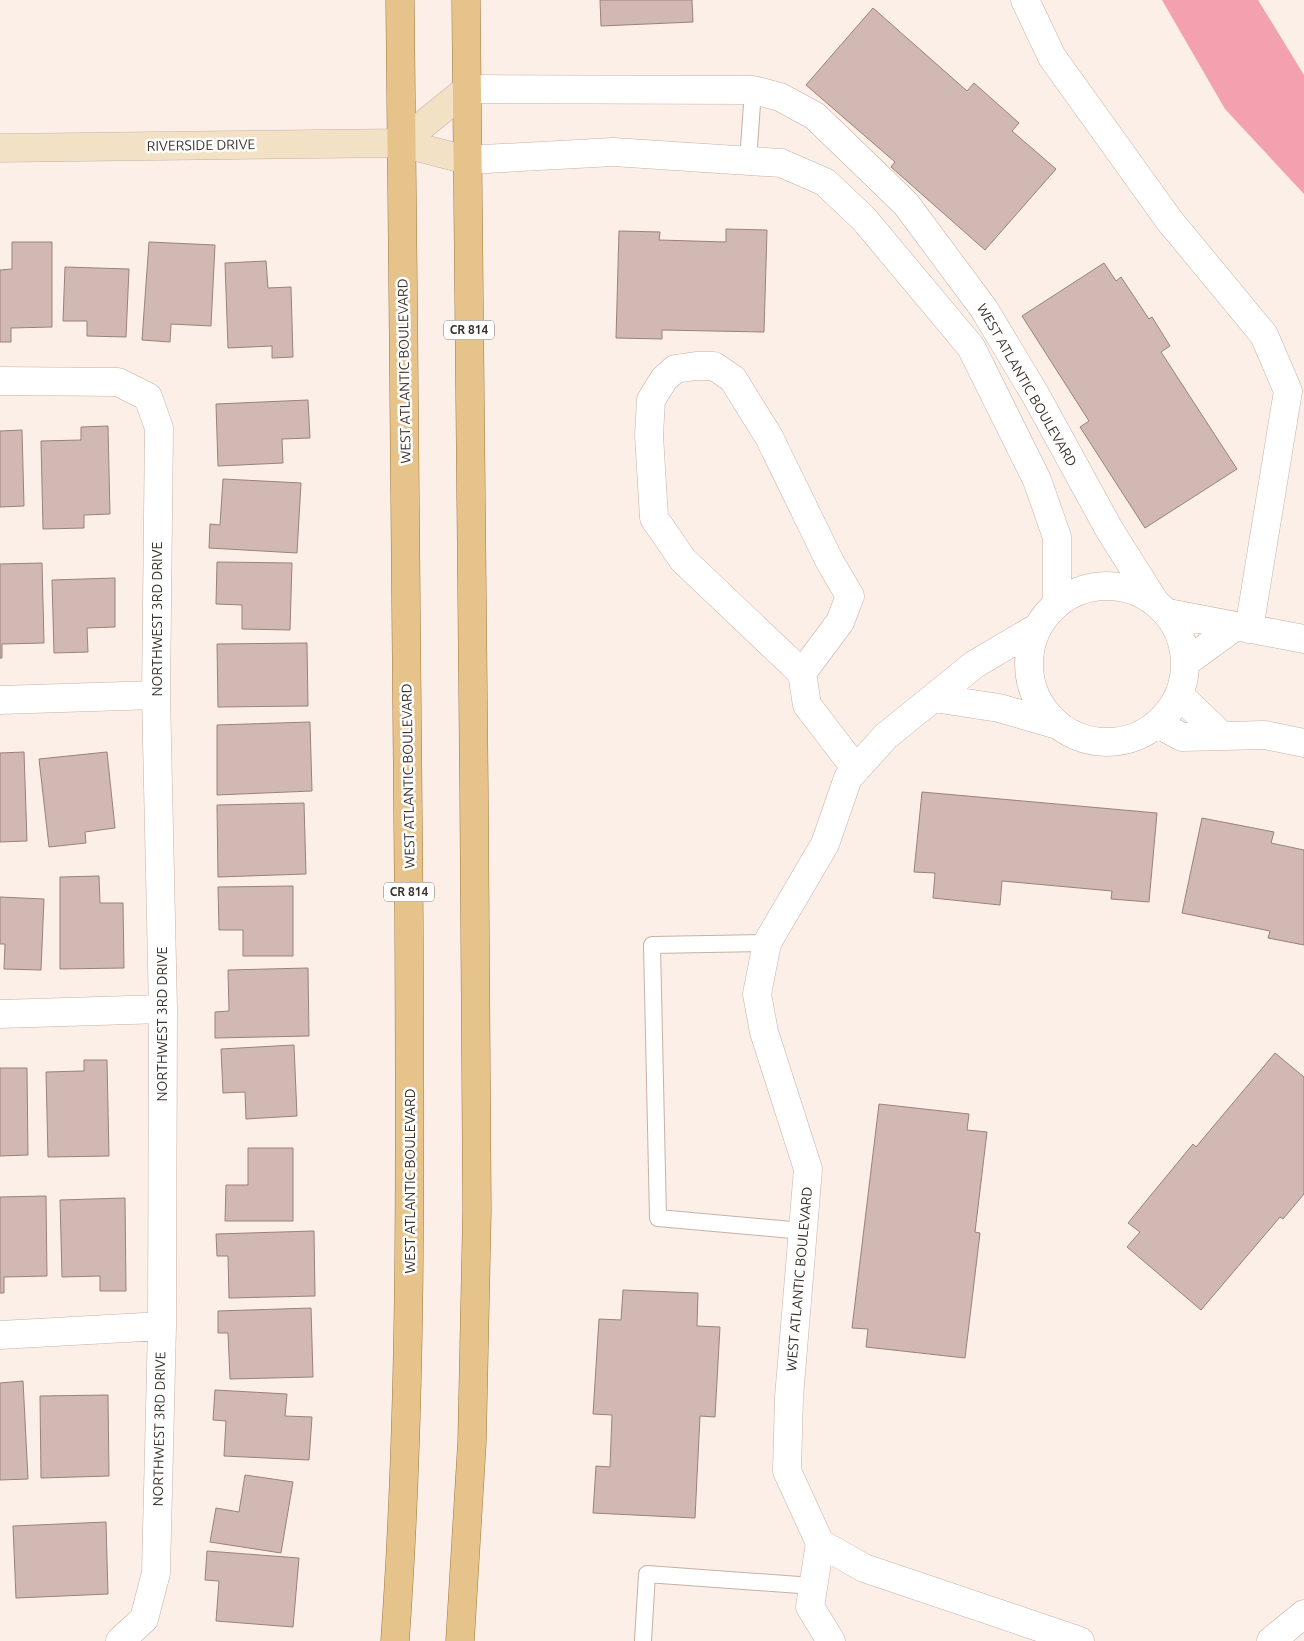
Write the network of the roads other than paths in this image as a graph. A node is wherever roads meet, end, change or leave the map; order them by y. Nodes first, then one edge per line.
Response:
1 (400, 0) edge
2 (466, 0) edge
3 (1025, 0) edge
4 (467, 89) junction
5 (753, 90) junction
6 (401, 143) junction
7 (0, 148) edge
8 (467, 160) junction
9 (748, 161) junction
10 (0, 381) edge
11 (1057, 603) junction
12 (1161, 606) junction
13 (1038, 627) junction
14 (1242, 628) junction
15 (1304, 639) edge
16 (1186, 663) junction
17 (802, 674) junction
18 (1179, 695) junction
19 (156, 696) junction
20 (934, 698) junction
21 (0, 700) edge
22 (1158, 724) junction
23 (1058, 725) junction
24 (1221, 735) junction
25 (1304, 743) edge
26 (856, 769) junction
27 (767, 943) junction
28 (163, 1009) junction
29 (0, 1014) edge
30 (803, 1231) junction
31 (162, 1326) junction
32 (0, 1335) edge
33 (820, 1543) junction
34 (813, 1586) junction
35 (1304, 1614) edge
36 (120, 1641) edge
37 (394, 1641) edge
38 (460, 1641) edge
39 (643, 1641) edge
40 (831, 1641) edge
41 (1080, 1641) edge
42 (1271, 1641) edge

1 - 6 main road, WEST ATLANTIC BOULEVARD / CR 814
2 - 4 main road, CR 814
3 - 14 street
4 - 5 street, WEST ATLANTIC BOULEVARD
4 - 6 street
4 - 8 main road, CR 814
5 - 9 lane
5 - 12 street, WEST ATLANTIC BOULEVARD
6 - 7 street, RIVERSIDE DRIVE
6 - 8 street, RIVERSIDE DRIVE
6 - 37 main road, WEST ATLANTIC BOULEVARD / CR 814
8 - 9 street
8 - 38 main road, CR 814
9 - 11 street
10 - 19 street, NORTHWEST 3RD DRIVE
11 - 12 street, WEST ATLANTIC BOULEVARD
11 - 13 street, WEST ATLANTIC BOULEVARD
12 - 14 street, WEST ATLANTIC BOULEVARD
12 - 16 street, WEST ATLANTIC BOULEVARD
13 - 20 street, WEST ATLANTIC BOULEVARD
13 - 23 street, WEST ATLANTIC BOULEVARD
14 - 15 street, WEST ATLANTIC BOULEVARD
14 - 16 street
16 - 18 street, WEST ATLANTIC BOULEVARD
17 - 17 street
17 - 26 street
18 - 22 street, WEST ATLANTIC BOULEVARD
18 - 24 street
19 - 21 street
19 - 28 street, NORTHWEST 3RD DRIVE
20 - 23 street
20 - 26 street, WEST ATLANTIC BOULEVARD
22 - 23 street, WEST ATLANTIC BOULEVARD
22 - 24 street
24 - 25 street
26 - 27 street, WEST ATLANTIC BOULEVARD
27 - 30 street, WEST ATLANTIC BOULEVARD
27 - 30 lane
28 - 29 street
28 - 31 street, NORTHWEST 3RD DRIVE
30 - 33 street, WEST ATLANTIC BOULEVARD
31 - 32 street
31 - 36 street, NORTHWEST 3RD DRIVE
33 - 34 street
33 - 41 street
34 - 39 lane
34 - 40 street
35 - 42 street

